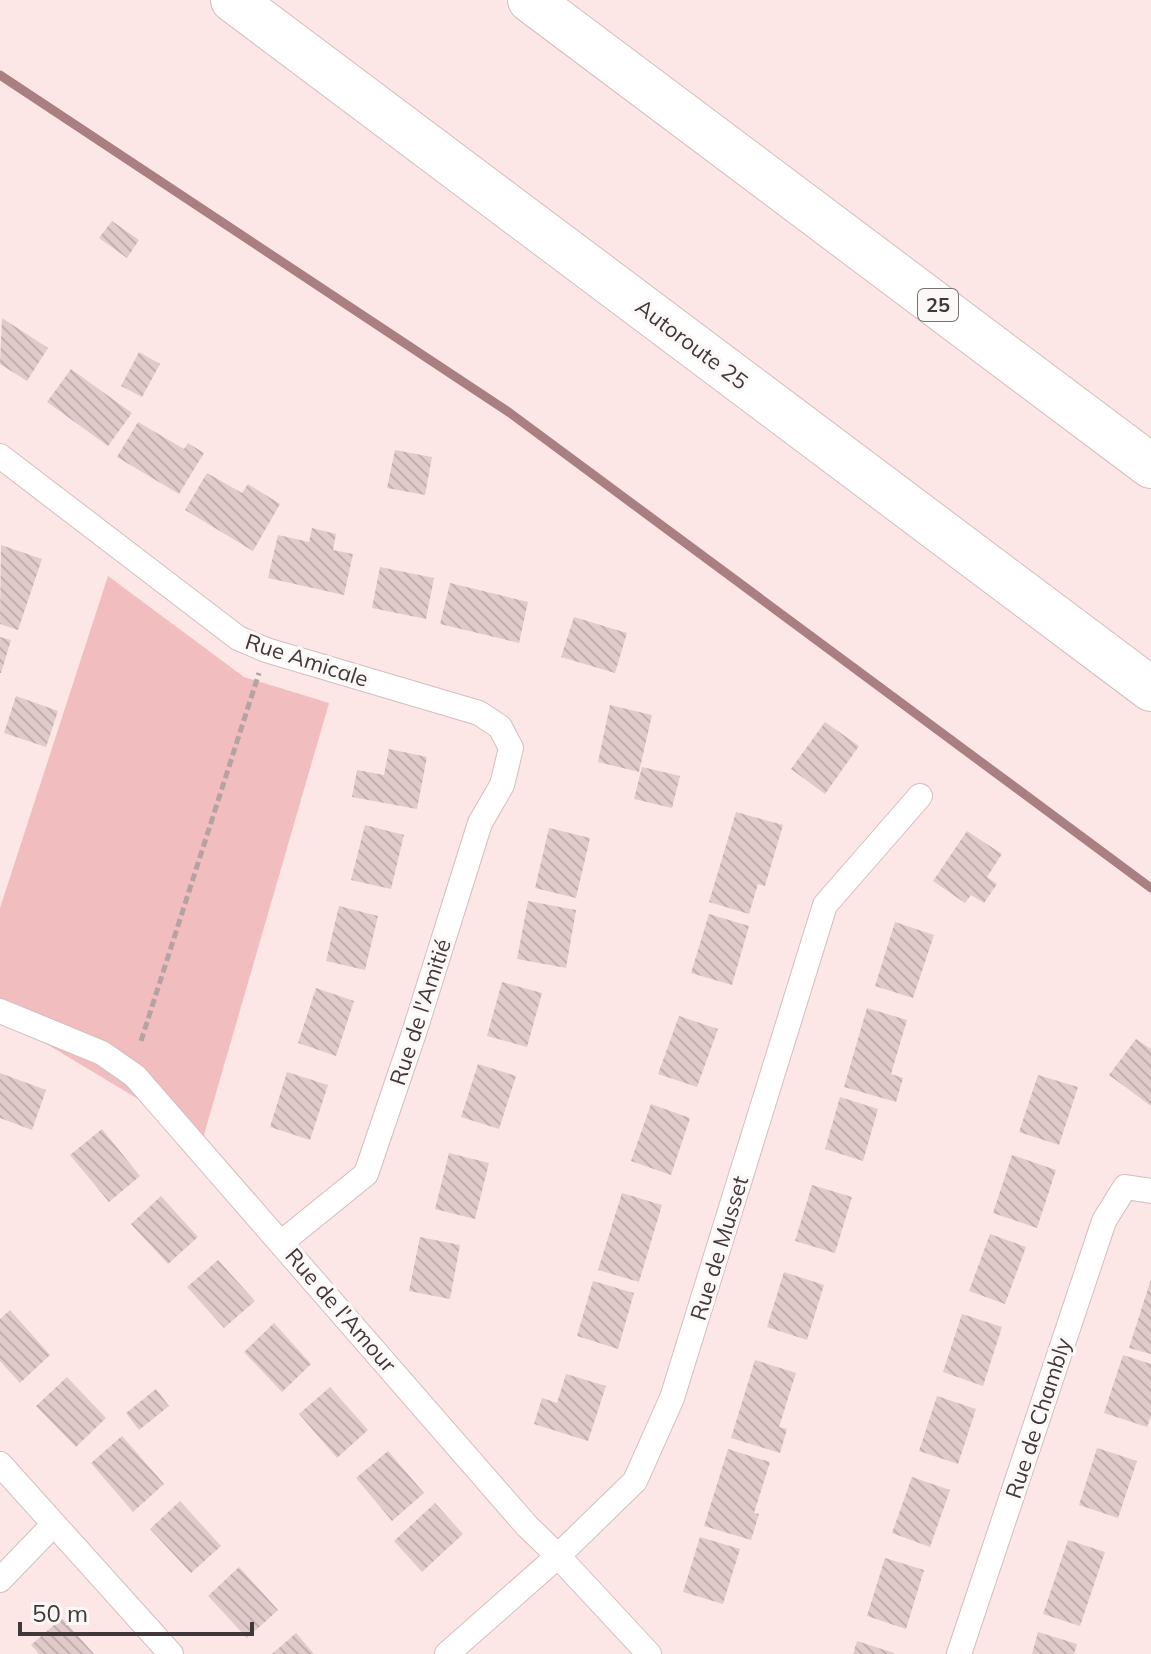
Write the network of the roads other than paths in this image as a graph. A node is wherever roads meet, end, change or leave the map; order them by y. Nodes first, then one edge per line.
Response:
1 (233, 0) edge
2 (530, 0) edge
3 (0, 456) edge
4 (1151, 466) edge
5 (1151, 689) edge
6 (511, 748) joint
7 (920, 796) dead end
8 (0, 1011) edge
9 (1151, 1191) edge
10 (282, 1242) junction
11 (0, 1464) edge
12 (53, 1525) junction
13 (558, 1556) junction
14 (0, 1580) edge
15 (171, 1654) edge
16 (447, 1654) edge
17 (649, 1654) edge
18 (959, 1654) edge

1 - 5 highway, Autoroute 25
2 - 4 highway, 25
3 - 6 street, Rue Amicale
6 - 10 street, Rue de l'Amitié
7 - 13 street, Rue de Musset
8 - 10 street, Rue de l'Amour
9 - 18 street, Rue de Chambly
10 - 13 street, Rue de l'Amour
11 - 12 street
12 - 14 street
12 - 15 street
13 - 16 street, Rue de Musset
13 - 17 street, Rue de l'Amour

